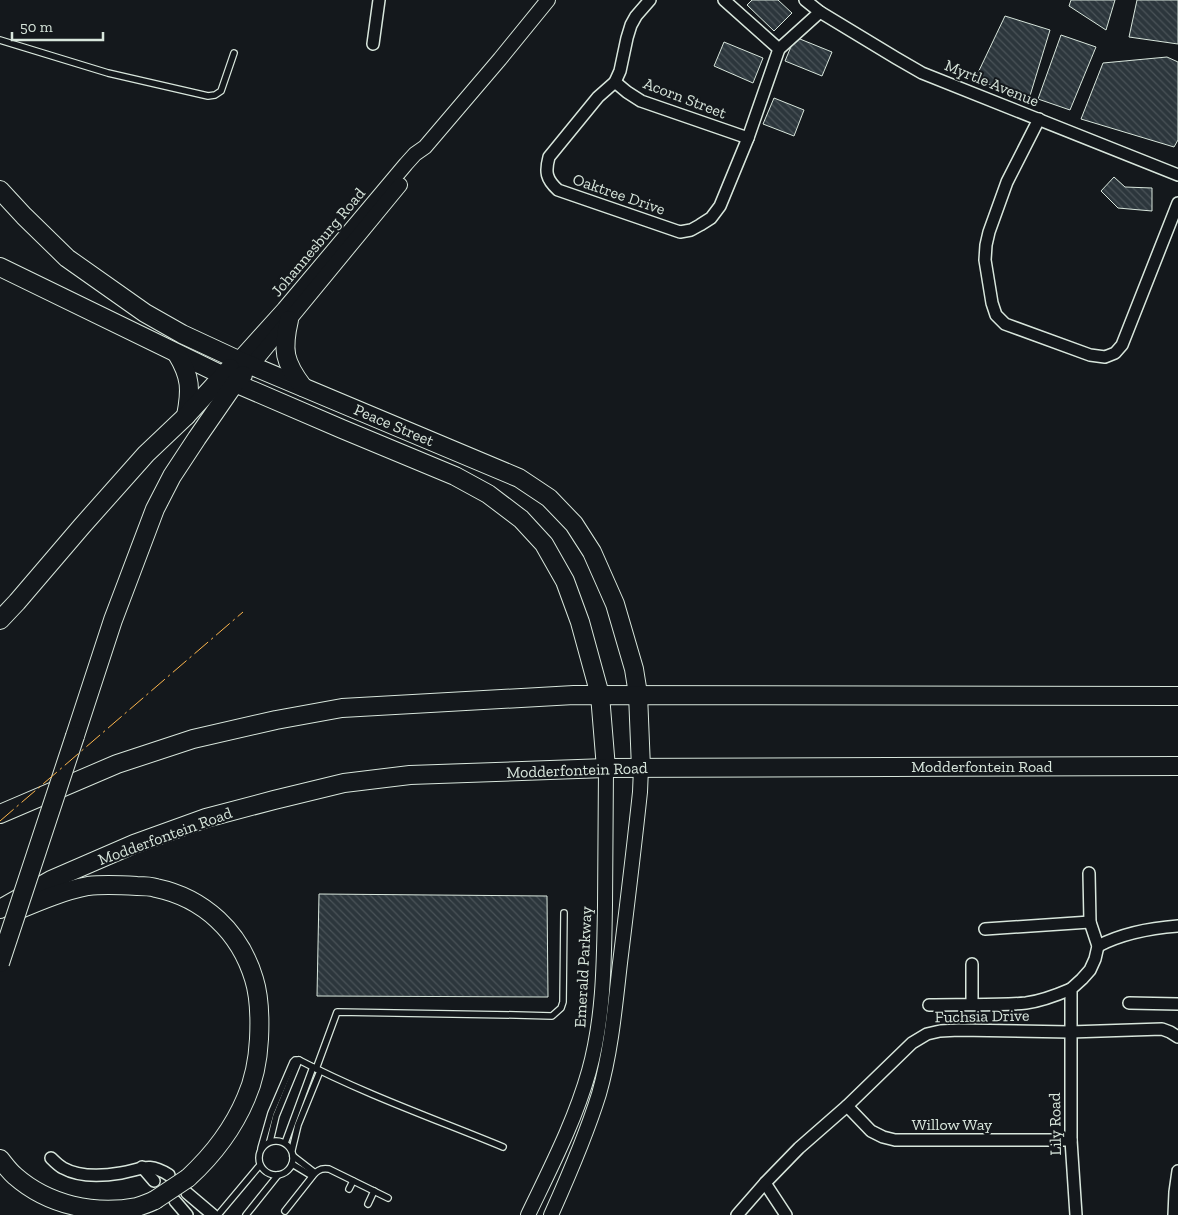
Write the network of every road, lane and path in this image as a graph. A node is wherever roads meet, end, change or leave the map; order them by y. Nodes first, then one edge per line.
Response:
1 (379, 0) edge
2 (548, 0) edge
3 (650, 0) edge
4 (724, 0) edge
5 (805, 0) edge
6 (820, 12) junction
7 (0, 40) edge
8 (373, 44) dead end
9 (779, 49) junction
10 (234, 53) dead end
11 (615, 82) junction
12 (1039, 119) junction
13 (748, 138) junction
14 (425, 147) junction
15 (1178, 175) edge
16 (0, 190) edge
17 (1178, 203) edge
18 (0, 266) edge
19 (289, 320) junction
20 (177, 354) junction
21 (245, 363) junction
22 (229, 379) junction
23 (303, 387) junction
24 (186, 416) junction
25 (0, 620) edge
26 (638, 694) junction
27 (600, 695) junction
28 (1178, 696) edge
29 (1178, 766) edge
30 (606, 768) junction
31 (640, 768) junction
32 (0, 814) edge
33 (1089, 873) dead end
34 (0, 909) edge
35 (564, 913) dead end
36 (0, 918) edge
37 (1090, 922) junction
38 (1178, 926) edge
39 (985, 929) dead end
40 (1098, 946) junction
41 (0, 963) edge
42 (972, 964) dead end
43 (1071, 989) junction
44 (929, 1004) dead end
45 (972, 1004) junction
46 (1129, 1004) dead end
47 (1178, 1004) edge
48 (1070, 1032) junction
49 (1178, 1037) edge
50 (299, 1060) junction
51 (316, 1069) junction
52 (847, 1106) junction
53 (1070, 1140) junction
54 (270, 1141) junction
55 (285, 1143) junction
56 (503, 1147) dead end
57 (261, 1148) junction
58 (292, 1153) junction
59 (51, 1158) dead end
60 (0, 1159) edge
61 (292, 1164) junction
62 (260, 1165) junction
63 (142, 1167) junction
64 (1178, 1171) edge
65 (169, 1175) dead end
66 (278, 1175) junction
67 (313, 1175) junction
68 (154, 1181) dead end
69 (353, 1181) junction
70 (765, 1183) junction
71 (188, 1186) junction
72 (349, 1189) dead end
73 (374, 1191) junction
74 (388, 1198) dead end
75 (174, 1202) dead end
76 (368, 1204) dead end
77 (285, 1211) dead end
78 (187, 1215) edge
79 (213, 1215) edge
80 (218, 1215) edge
81 (246, 1215) edge
82 (528, 1215) edge
83 (551, 1215) edge
84 (737, 1215) edge
85 (786, 1215) edge
86 (1076, 1215) edge
87 (1174, 1215) edge

1 - 8 street
2 - 14 street, Johannesburg Road
3 - 11 street, Oaktree Drive
4 - 9 street
5 - 6 street, Myrtle Avenue
6 - 9 street, Oaktree Drive
6 - 12 street, Myrtle Avenue
7 - 10 lane
9 - 13 street, Oaktree Drive
11 - 13 street, Acorn Street
11 - 13 street, Oaktree Drive
12 - 15 street, Myrtle Avenue
12 - 17 street
14 - 19 street, Johannesburg Road
14 - 21 street, Johannesburg Road
16 - 21 main road, Peace Street
18 - 20 main road, Peace Street
19 - 21 street, Johannesburg Road
19 - 23 main road
20 - 22 main road, Peace Street
20 - 24 main road
21 - 22 main road
21 - 23 main road, Peace Street
22 - 24 main road
22 - 27 main road, Peace Street
22 - 41 main road, bridge
23 - 26 main road, Peace Street
24 - 25 main road
26 - 27 main road
26 - 28 main road
26 - 31 main road, Peace Street
27 - 30 main road
27 - 32 main road
29 - 31 main road, Modderfontein Road
30 - 31 main road, Modderfontein Road
30 - 34 main road, Modderfontein Road
30 - 82 street, Emerald Parkway
31 - 83 street, Emerald Parkway
33 - 37 street
35 - 51 lane
36 - 71 main road
37 - 39 street
37 - 40 street
38 - 40 street
40 - 43 street
42 - 45 street
43 - 45 street
43 - 48 street, Lily Road
44 - 45 street
46 - 47 street
48 - 49 street, Fuchsia Drive
48 - 52 street, Fuchsia Drive
48 - 53 street, Lily Road
50 - 51 lane
50 - 54 lane
50 - 57 lane
51 - 55 lane
51 - 56 lane
51 - 58 lane
52 - 53 street, Willow Way
52 - 70 street, Fuchsia Drive
53 - 86 street, Lily Road
54 - 55 lane
54 - 57 lane
55 - 58 lane
57 - 62 lane
58 - 61 lane
58 - 67 lane
59 - 63 street
60 - 71 main road, bridge
61 - 66 lane
61 - 67 lane
62 - 66 lane
62 - 80 lane
63 - 65 street
63 - 68 street
64 - 87 street
66 - 81 lane
67 - 69 lane
67 - 77 lane
69 - 72 lane
69 - 73 lane
70 - 84 street, Fuchsia Drive
70 - 85 street
71 - 79 street
73 - 74 lane
73 - 76 lane
75 - 78 street

